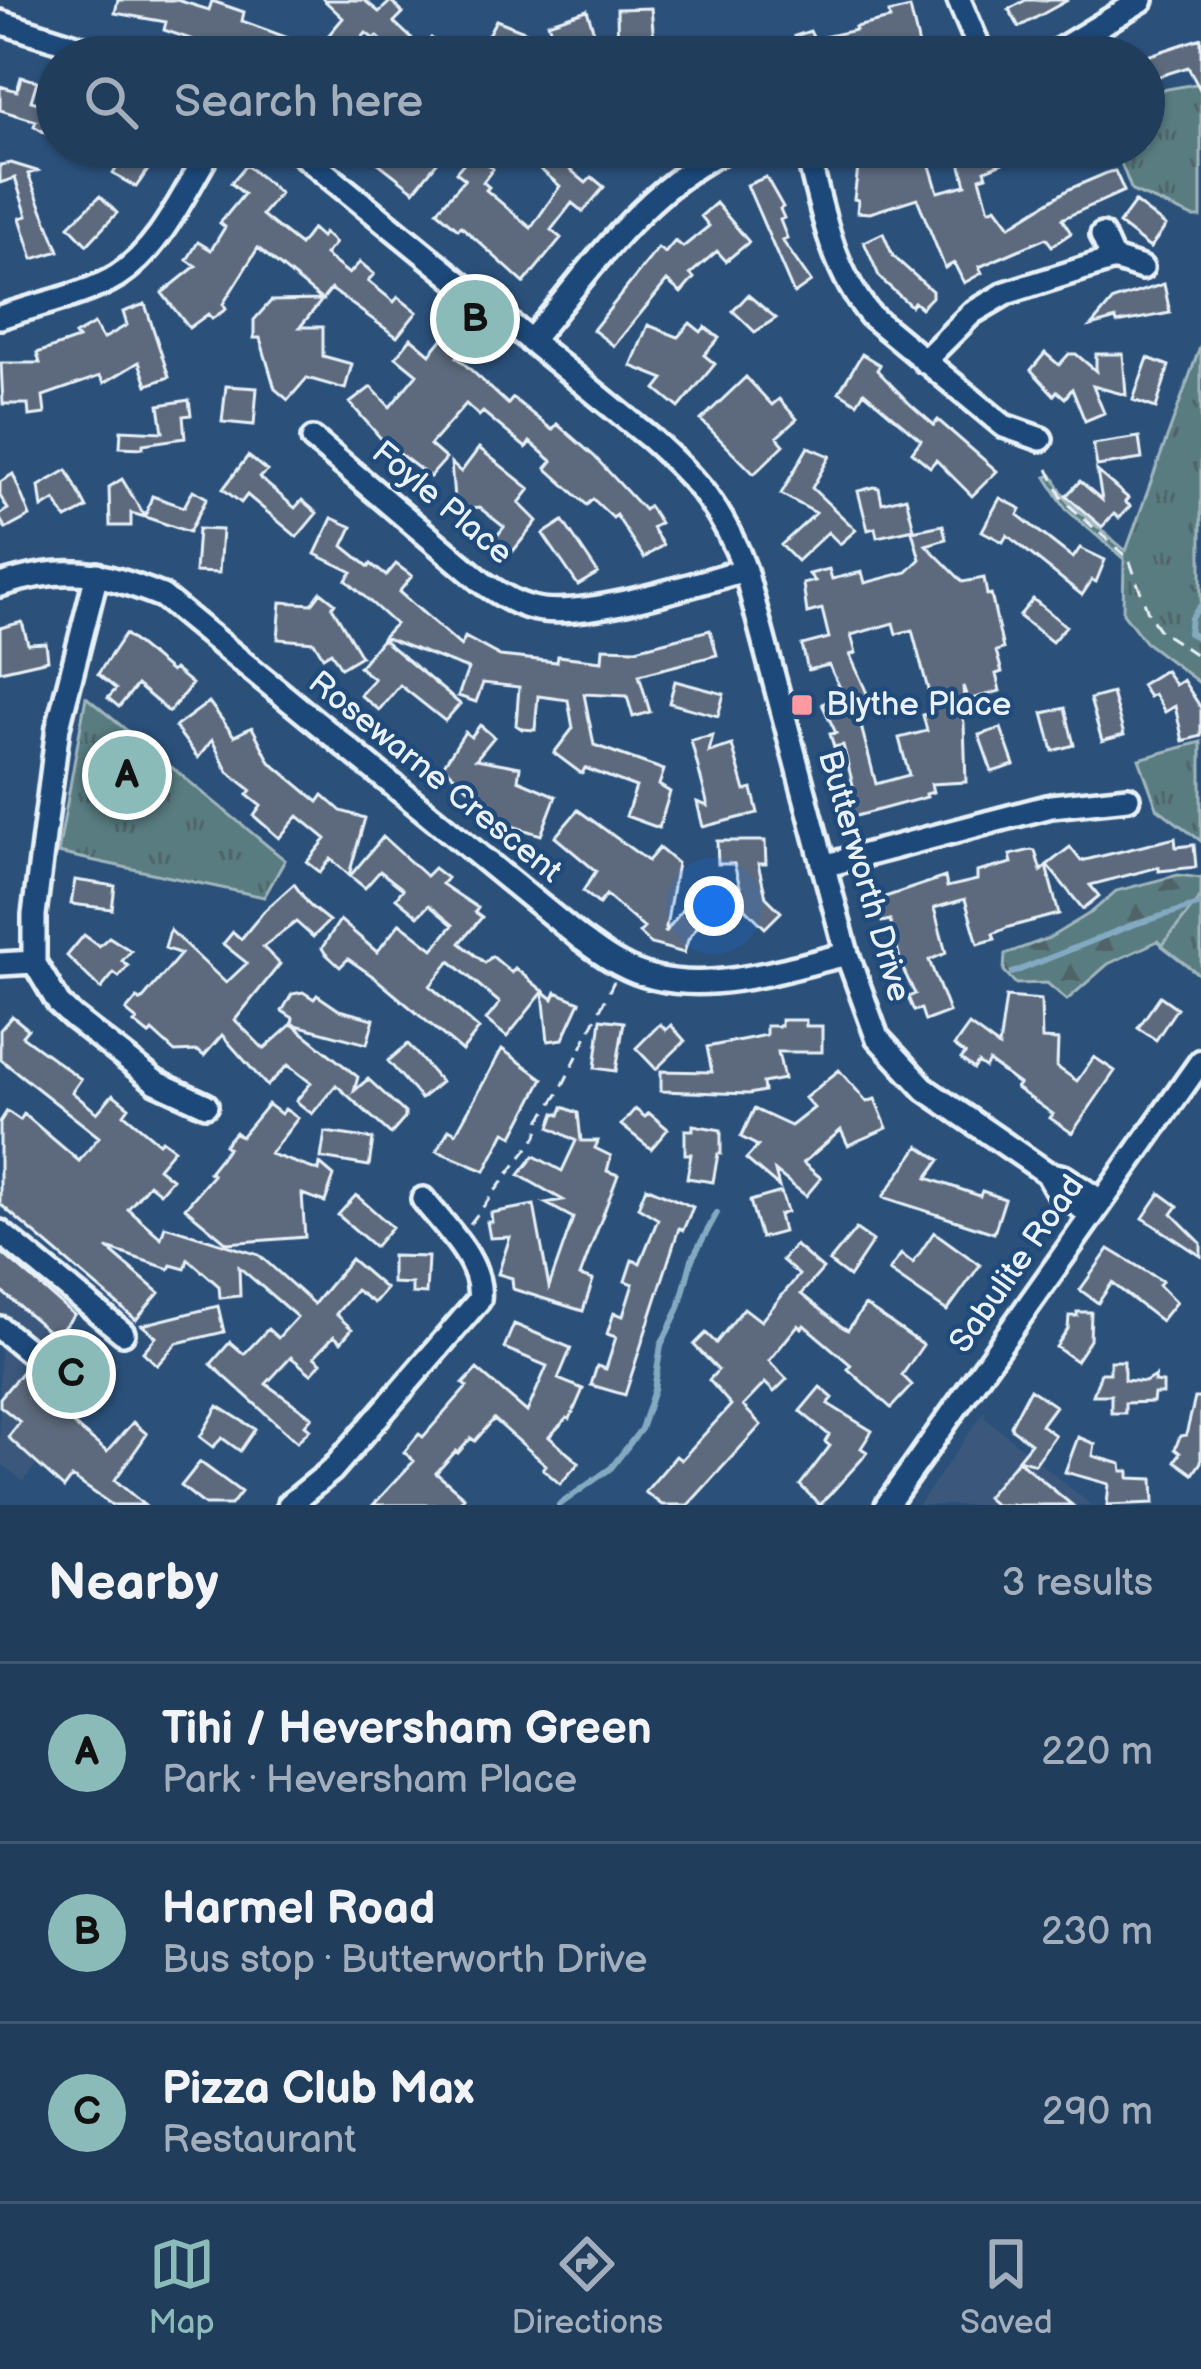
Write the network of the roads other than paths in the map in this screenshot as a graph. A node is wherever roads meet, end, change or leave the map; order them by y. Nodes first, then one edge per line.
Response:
1 (959, 0) edge
2 (1142, 0) edge
3 (0, 22) edge
4 (45, 36) edge
5 (974, 36) edge
6 (1083, 36) edge
7 (199, 168) edge
8 (319, 168) edge
9 (696, 168) edge
10 (812, 168) edge
11 (1102, 235) dead end
12 (1113, 260) junction
13 (1142, 268) dead end
14 (0, 317) edge
15 (530, 341) junction
16 (924, 361) junction
17 (314, 439) dead end
18 (1041, 439) dead end
19 (745, 570) junction
20 (97, 574) junction
21 (0, 585) edge
22 (1128, 798) dead end
23 (823, 866) junction
24 (847, 953) junction
25 (34, 962) junction
26 (0, 964) edge
27 (1201, 1061) edge
28 (206, 1105) dead end
29 (423, 1198) dead end
30 (1096, 1208) junction
31 (0, 1232) edge
32 (0, 1328) edge
33 (123, 1333) dead end
34 (44, 1364) dead end
35 (290, 1505) edge
36 (887, 1505) edge

1 - 5 street
2 - 6 street
3 - 4 street
7 - 14 street
8 - 15 street, Butterworth Drive
9 - 15 street
10 - 16 street
11 - 12 street
12 - 13 street
12 - 16 street
15 - 19 street, Butterworth Drive
16 - 18 street
17 - 19 street, Foyle Place
19 - 23 street, Butterworth Drive
20 - 21 street, Rosewarne Crescent
20 - 24 street, Rosewarne Crescent
20 - 25 street
22 - 23 street
23 - 24 street, Butterworth Drive
24 - 30 street, Butterworth Drive
25 - 26 street
25 - 28 street
27 - 30 street, Sabulite Road
29 - 35 street
30 - 36 street, Sabulite Road
31 - 33 street
32 - 34 street

